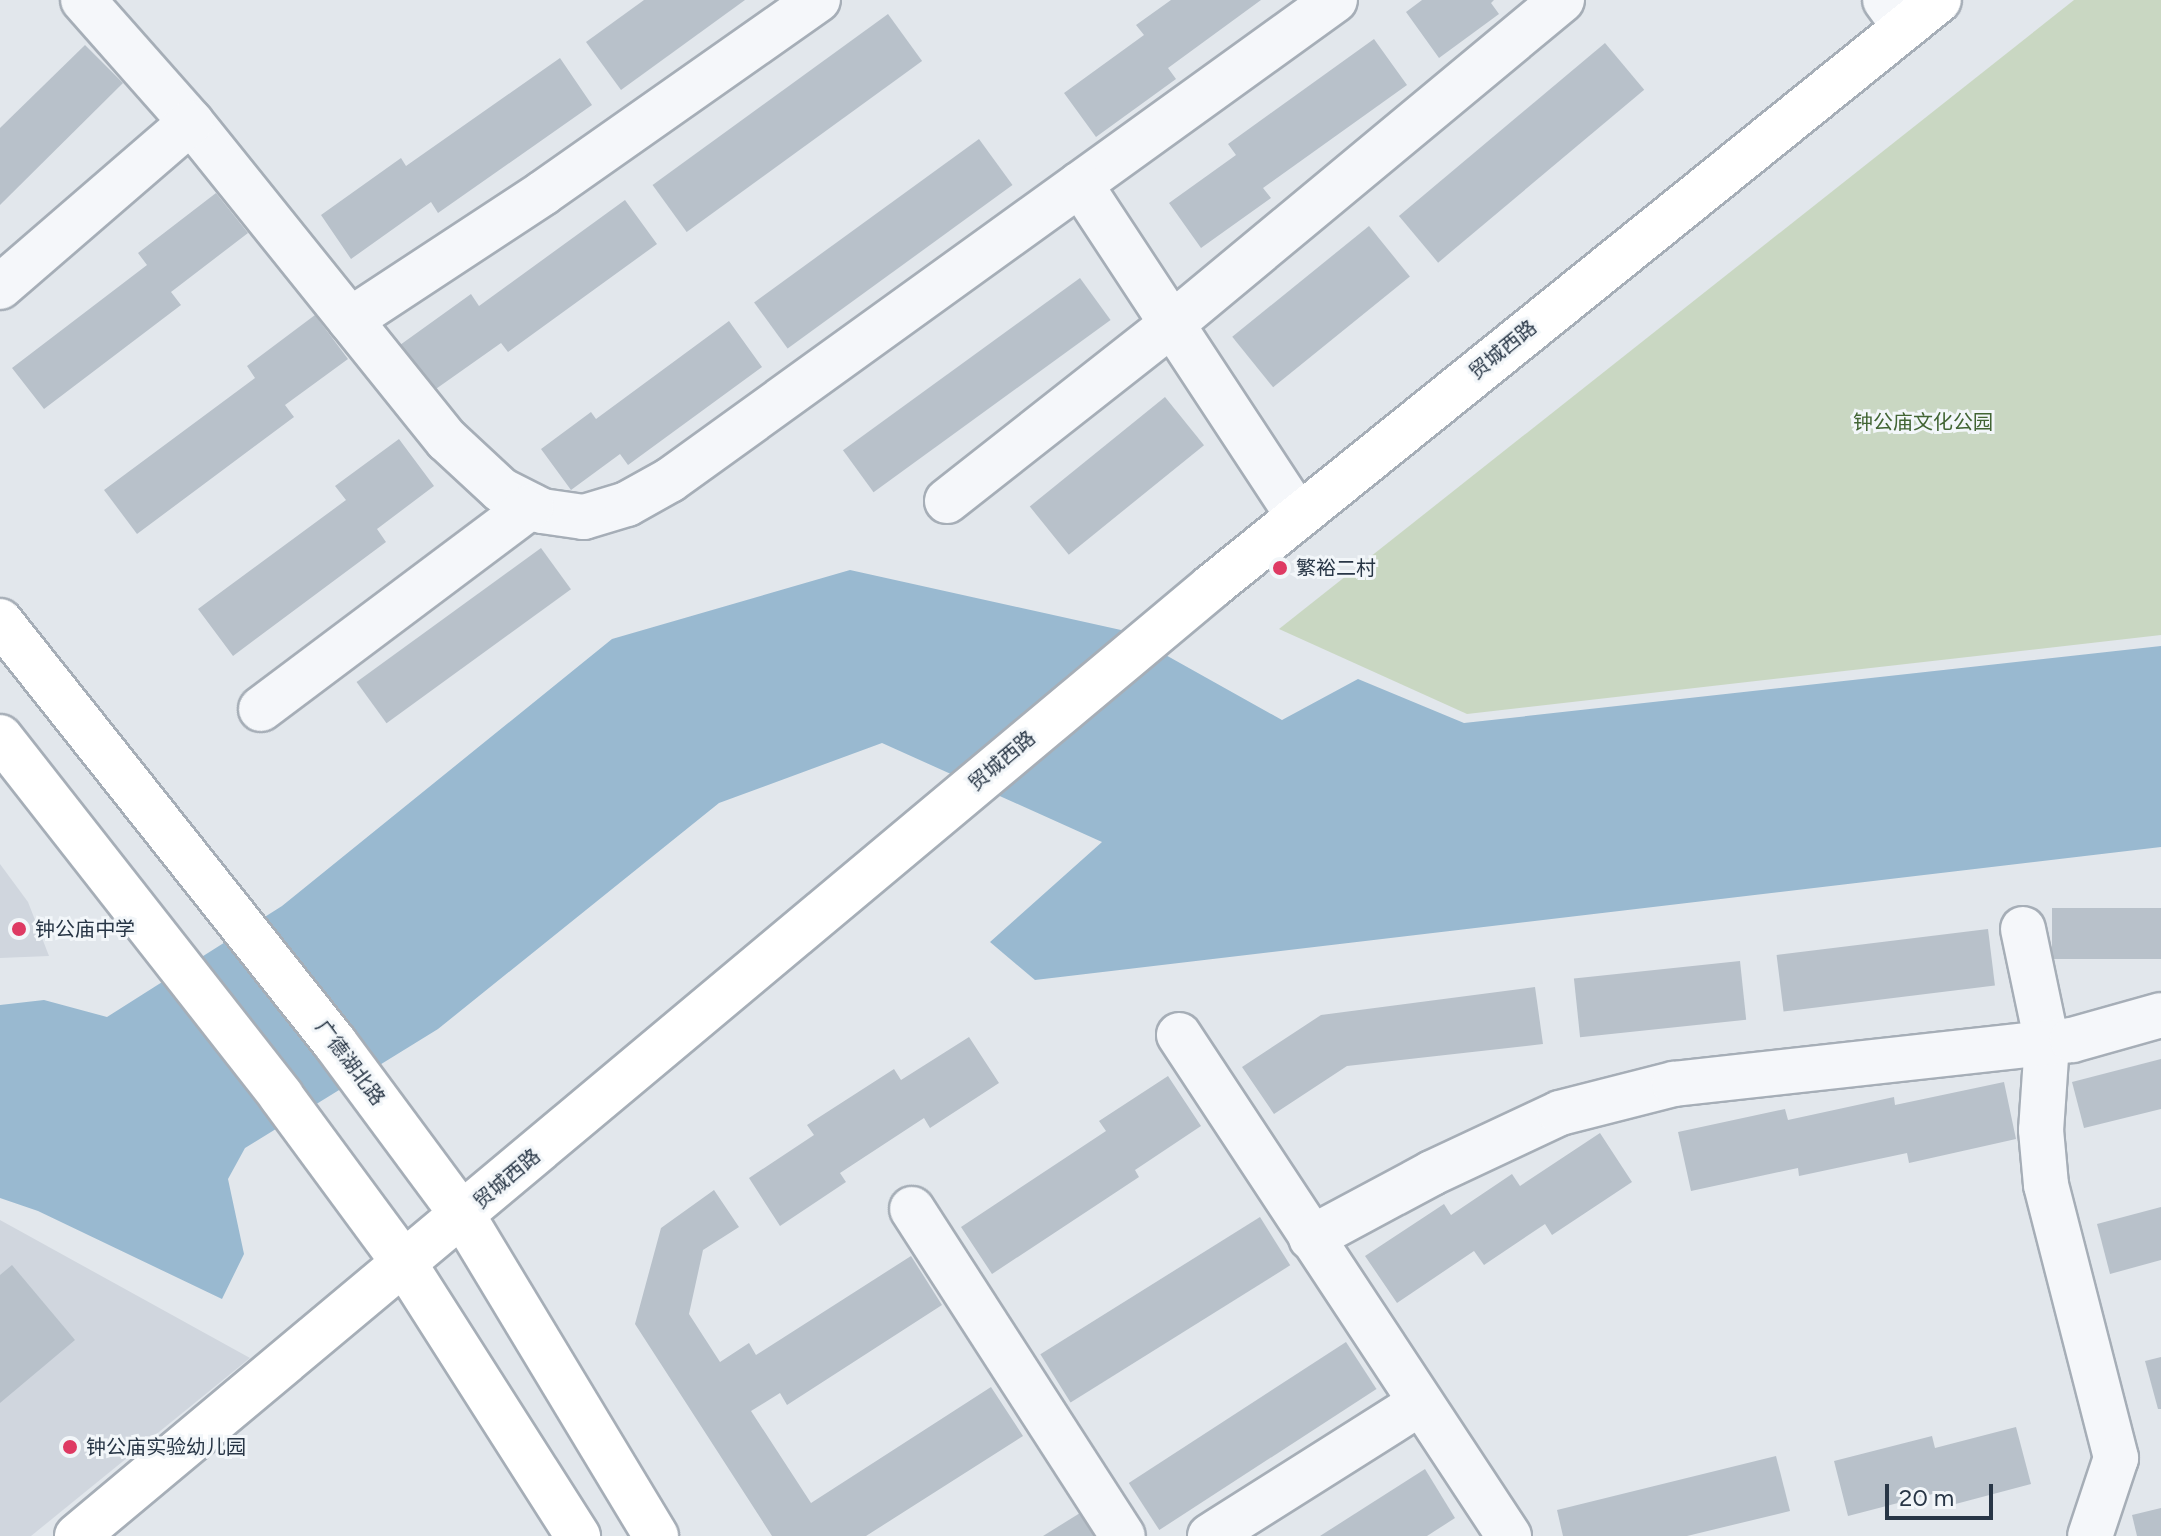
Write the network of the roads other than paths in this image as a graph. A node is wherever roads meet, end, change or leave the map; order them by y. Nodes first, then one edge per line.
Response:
1 (83, 0) edge
2 (818, 0) edge
3 (1335, 0) edge
4 (1562, 0) edge
5 (1939, 0) edge
6 (1894, 13) edge
7 (191, 122) junction
8 (1080, 184) junction
9 (0, 287) edge
10 (350, 320) junction
11 (1172, 324) junction
12 (947, 501) dead end
13 (531, 506) junction
14 (1298, 516) junction
15 (0, 621) edge
16 (261, 709) dead end
17 (0, 737) edge
18 (2023, 929) dead end
19 (2161, 1015) edge
20 (1179, 1035) dead end
21 (2047, 1043) junction
22 (912, 1209) dead end
23 (463, 1216) junction
24 (1311, 1238) junction
25 (404, 1263) junction
26 (1419, 1404) junction
27 (2086, 1535) edge
28 (77, 1536) edge
29 (578, 1536) edge
30 (656, 1536) edge
31 (1123, 1536) edge
32 (1210, 1536) edge
33 (1509, 1536) edge

1 - 7 lane
2 - 10 lane
3 - 8 lane
4 - 11 lane
5 - 6 main road, 贸城西路
6 - 14 main road, 贸城西路
7 - 9 lane
7 - 10 lane
8 - 11 lane
8 - 13 lane
10 - 13 lane
11 - 12 lane
11 - 14 lane
13 - 16 lane
14 - 23 main road, 贸城西路
15 - 23 main road, 广德湖北路
17 - 25 main road
18 - 21 lane
19 - 21 lane
20 - 24 lane
21 - 24 lane
21 - 27 lane
22 - 31 lane
23 - 25 main road, 贸城西路
23 - 30 main road, 广德湖北路
24 - 26 lane
25 - 28 main road, 贸城西路
25 - 29 main road
26 - 32 lane
26 - 33 lane

